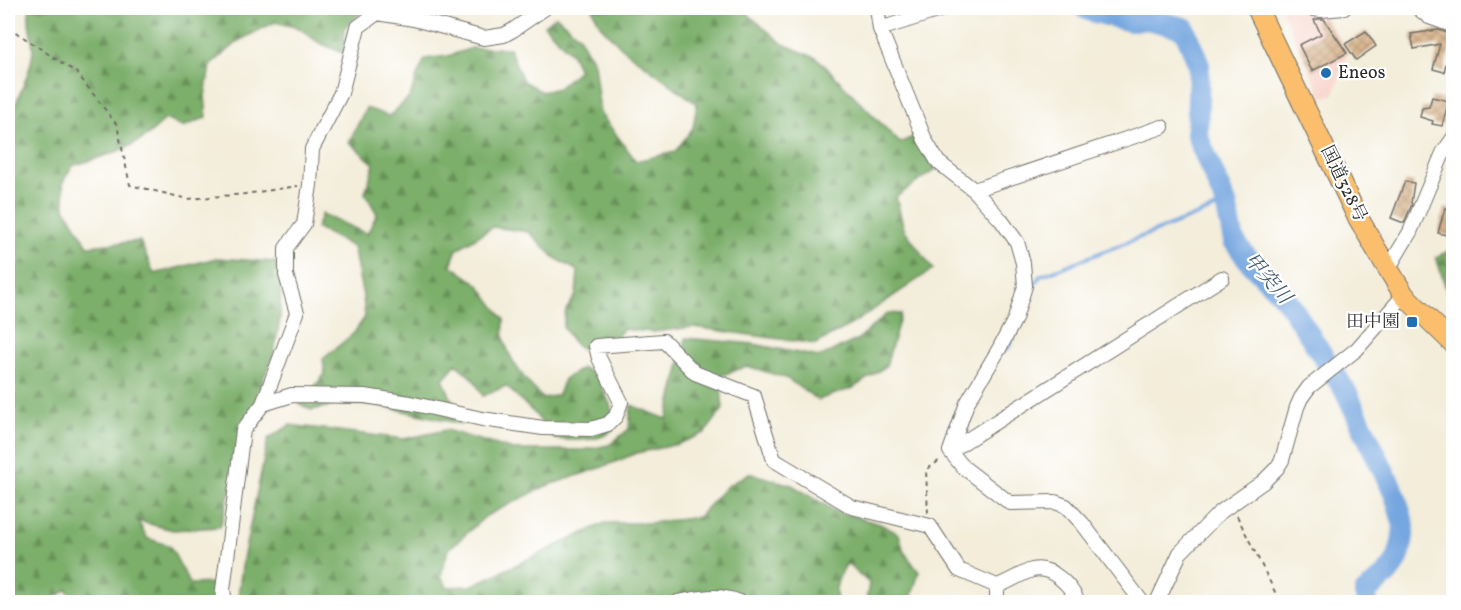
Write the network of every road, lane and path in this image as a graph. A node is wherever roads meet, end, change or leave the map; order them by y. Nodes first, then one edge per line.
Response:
1 (545, 8) edge
2 (877, 8) edge
3 (946, 8) edge
4 (1257, 8) edge
5 (1308, 8) edge
6 (1344, 8) edge
7 (1418, 8) edge
8 (416, 14) edge
9 (1454, 26) edge
10 (8, 27) edge
11 (880, 29) junction
12 (1162, 127) dead end
13 (1454, 137) edge
14 (310, 184) junction
15 (974, 190) junction
16 (1388, 269) junction
17 (1221, 278) dead end
18 (1404, 295) junction
19 (1454, 344) edge
20 (263, 404) junction
21 (950, 452) junction
22 (1231, 504) junction
23 (928, 525) junction
24 (997, 586) junction
25 (225, 603) edge
26 (678, 603) edge
27 (740, 603) edge
28 (997, 603) edge
29 (1078, 603) edge
30 (1142, 603) edge
31 (1157, 603) edge
32 (1280, 603) edge

1 - 8 street
2 - 11 street
3 - 11 street
4 - 16 highway, 国道328号
5 - 6 street
7 - 9 street
8 - 14 street
10 - 14 path
11 - 15 street
12 - 15 street
13 - 16 street
14 - 20 street
15 - 21 street
16 - 18 highway, 国道328号
17 - 21 street
18 - 19 highway, 国道328号
18 - 22 street
20 - 23 street
20 - 25 street
21 - 23 path
21 - 30 street
22 - 31 street
22 - 32 path
23 - 24 street
24 - 28 street
24 - 29 street
26 - 27 street

